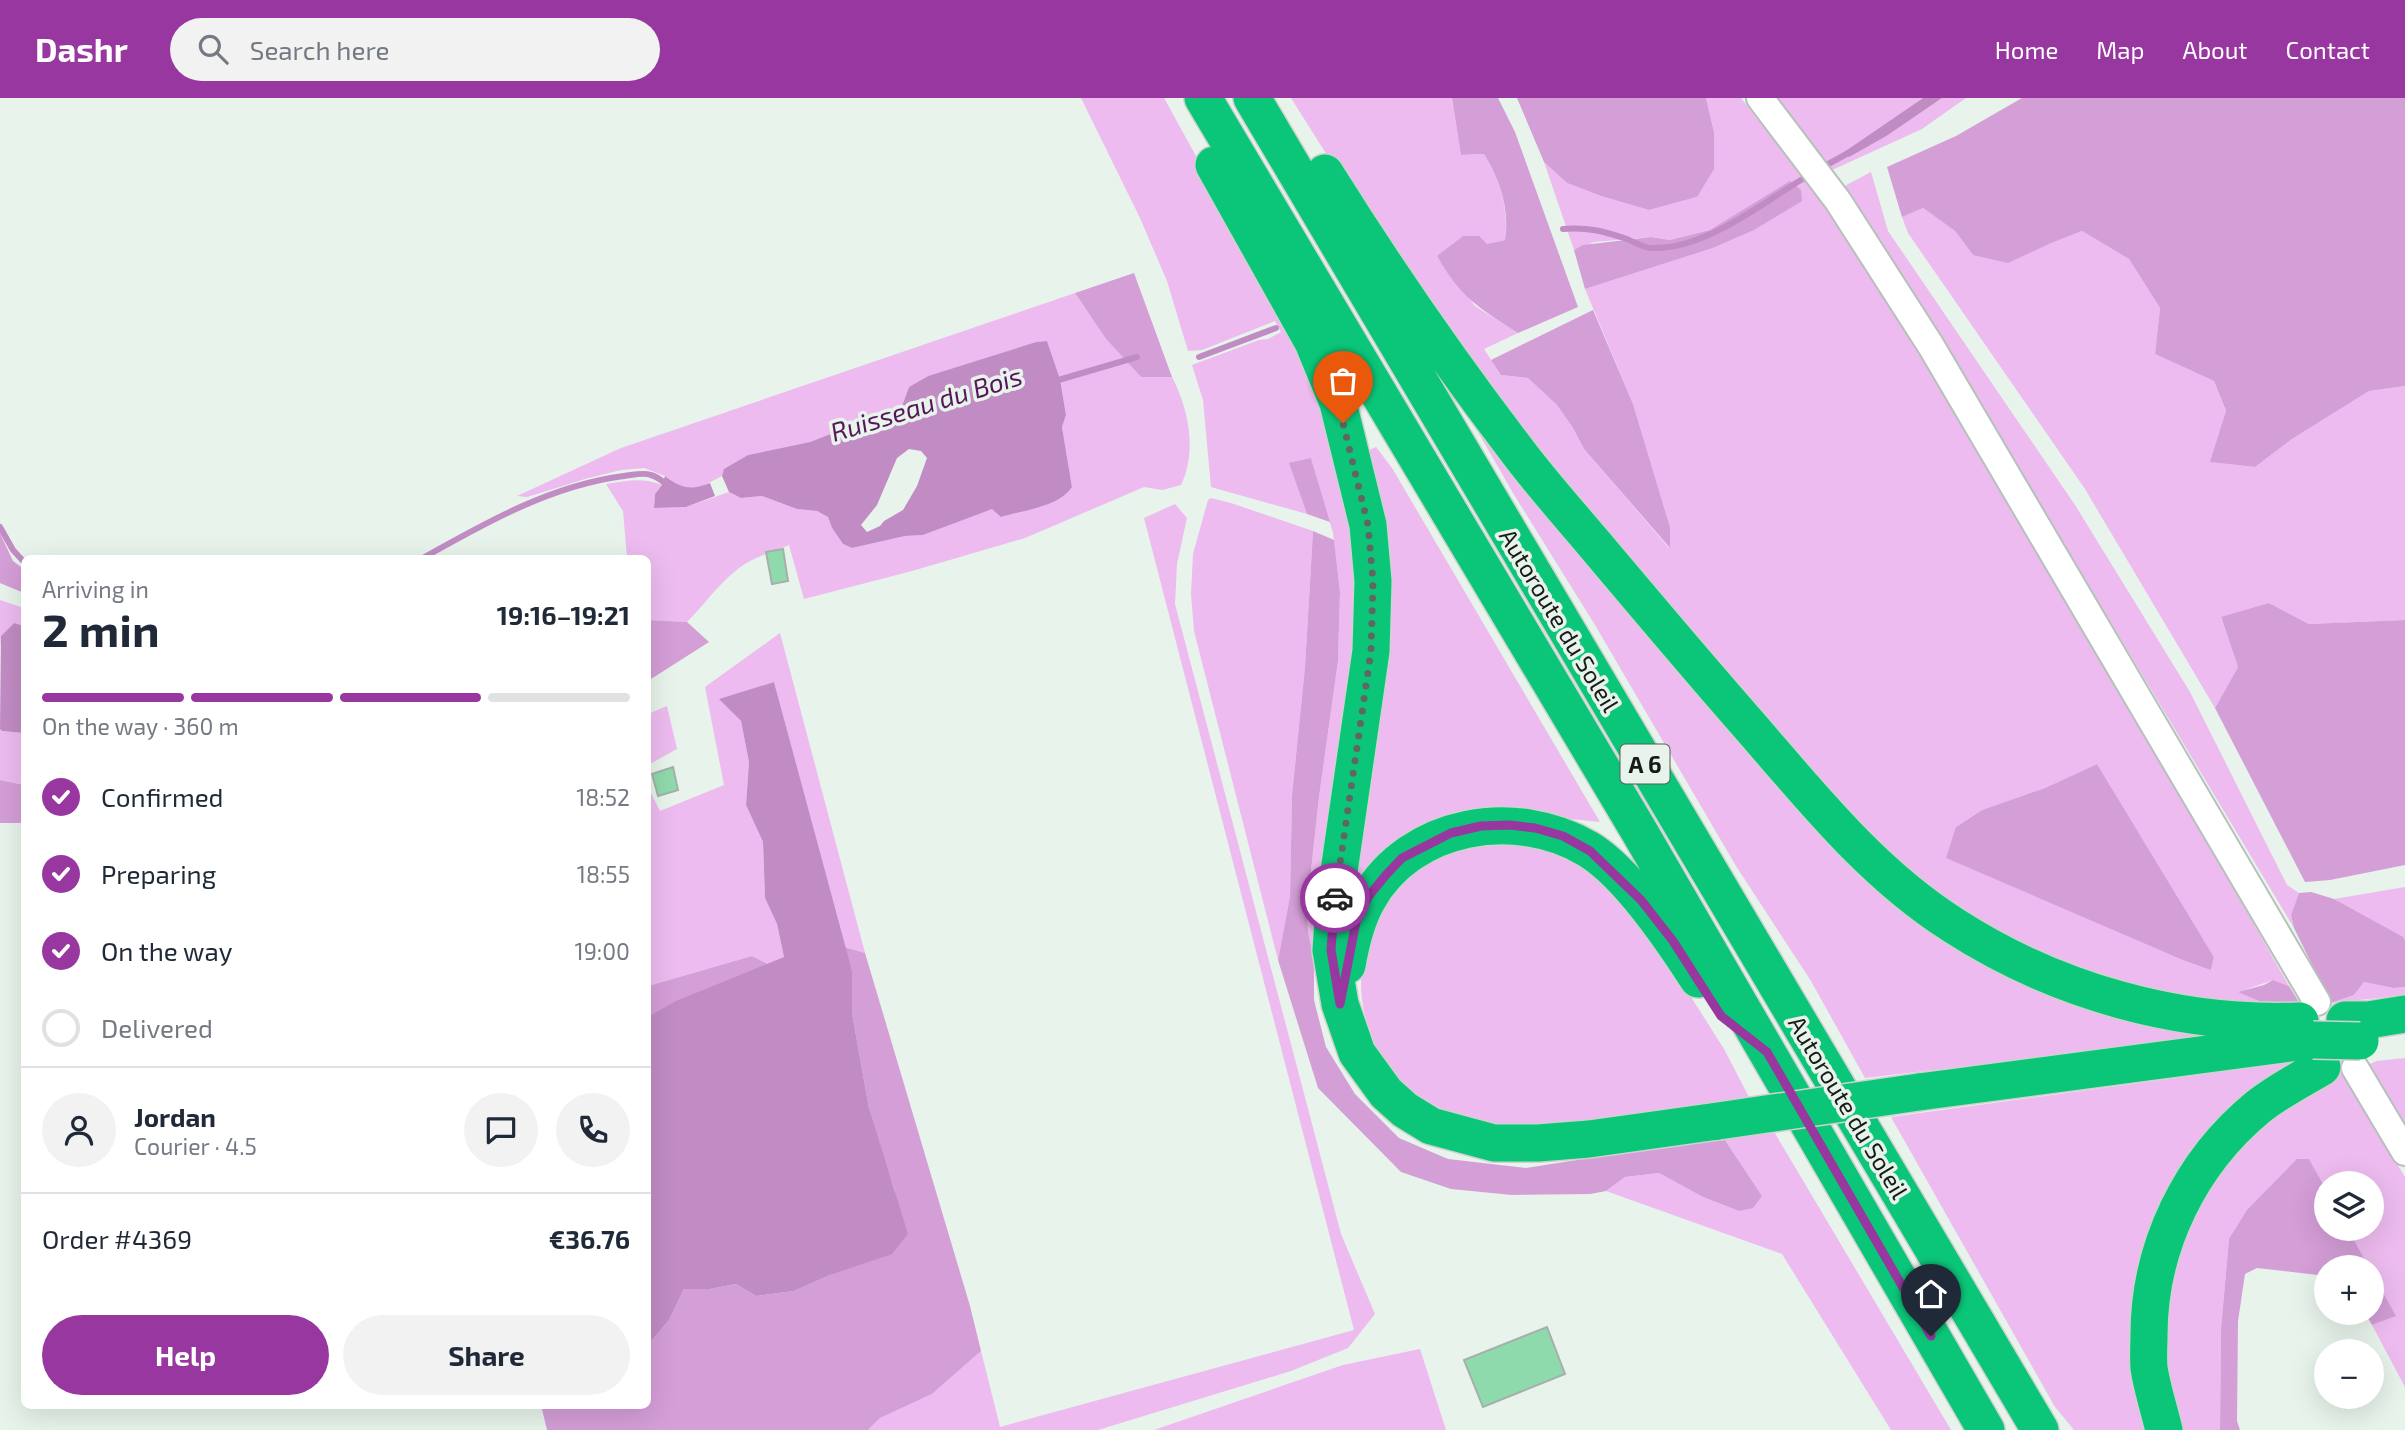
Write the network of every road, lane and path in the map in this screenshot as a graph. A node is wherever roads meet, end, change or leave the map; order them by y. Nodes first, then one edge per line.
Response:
1 (1200, 98) edge
2 (1253, 98) edge
3 (1760, 98) edge
4 (1340, 1004) junction
5 (2405, 1014) edge
6 (2347, 1036) edge
7 (1767, 1052) junction
8 (2405, 1152) edge
9 (1986, 1430) edge
10 (2039, 1430) edge
11 (2164, 1430) edge

1 - 4 highway
1 - 7 highway, Autoroute du Soleil / A 6
2 - 6 highway
2 - 10 highway, Autoroute du Soleil / A 6
3 - 6 street
4 - 6 highway, bridge
4 - 7 highway
5 - 6 highway
6 - 8 street
6 - 11 highway
7 - 9 highway, Autoroute du Soleil / A 6

